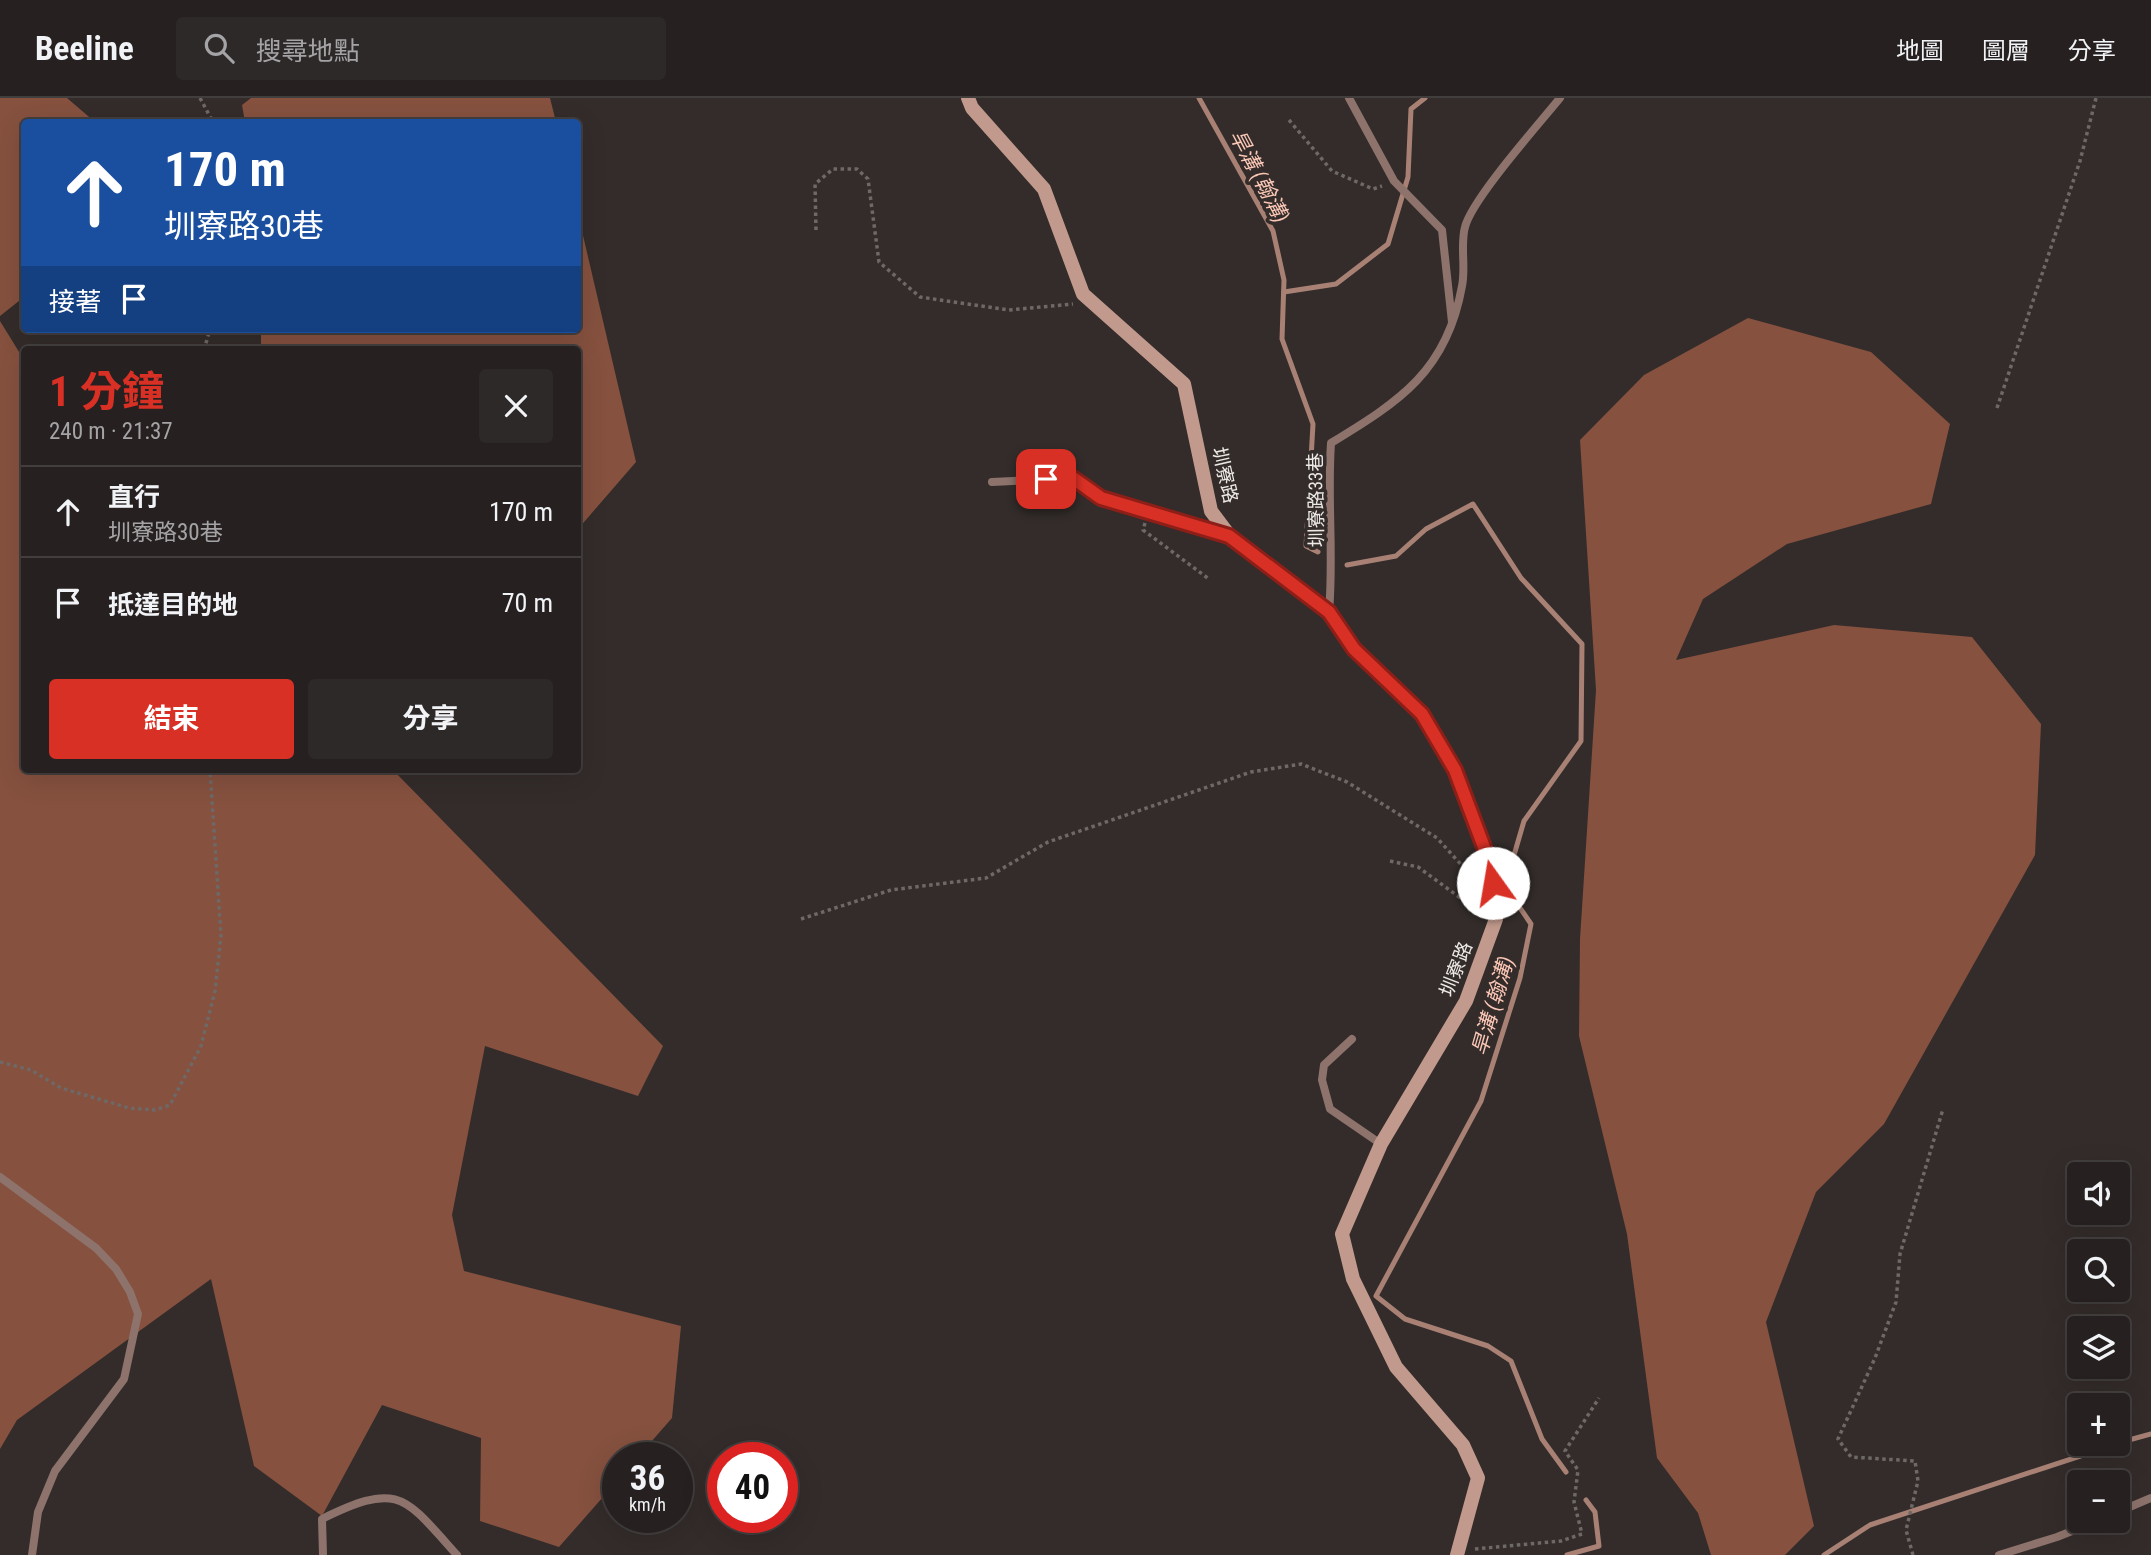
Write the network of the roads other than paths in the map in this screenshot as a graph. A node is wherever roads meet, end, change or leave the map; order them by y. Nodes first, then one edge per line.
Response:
1 (968, 98) edge
2 (1349, 98) edge
3 (1560, 98) edge
4 (1453, 328) junction
5 (992, 482) dead end
6 (1229, 536) junction
7 (1329, 612) junction
8 (1352, 1040) dead end
9 (1381, 1144) junction
10 (0, 1177) edge
11 (2151, 1498) edge
12 (2130, 1507) edge
13 (2067, 1531) edge
14 (1458, 1552) edge
15 (32, 1555) edge
16 (323, 1555) edge
17 (457, 1555) edge
18 (1999, 1555) edge

1 - 6 street, 圳寮路
2 - 4 lane
3 - 4 lane, 圳寮路33巷
4 - 7 lane, 圳寮路33巷
5 - 6 lane
6 - 7 street, 圳寮路
7 - 9 street, 圳寮路
8 - 9 lane
9 - 14 street, 圳寮路
10 - 15 lane
11 - 12 lane
13 - 18 lane
16 - 17 lane

